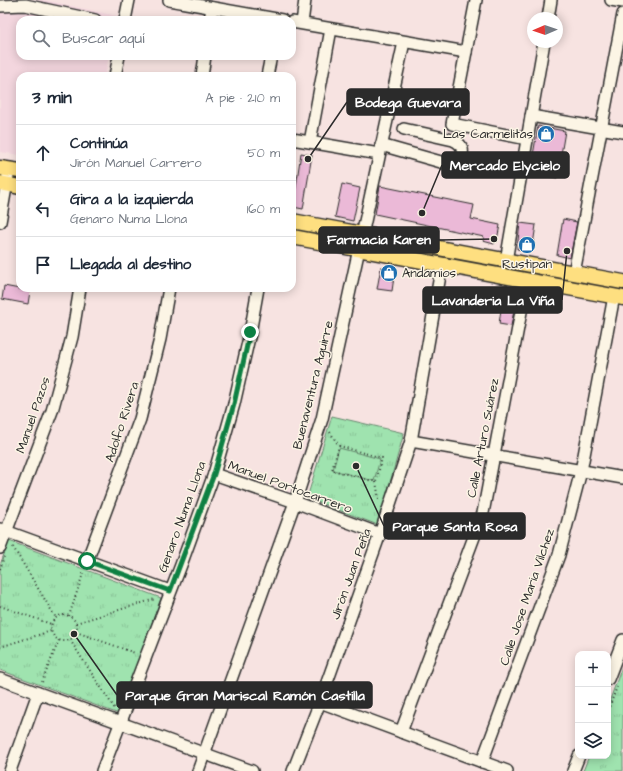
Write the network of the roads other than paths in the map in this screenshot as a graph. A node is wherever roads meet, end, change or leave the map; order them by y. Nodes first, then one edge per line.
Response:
1 (129, 0) edge
2 (169, 0) edge
3 (305, 0) edge
4 (476, 0) edge
5 (551, 0) edge
6 (610, 0) edge
7 (623, 2) edge
8 (0, 6) edge
9 (212, 8) junction
10 (549, 12) edge
11 (623, 14) edge
12 (78, 16) edge
13 (126, 16) edge
14 (211, 16) edge
15 (257, 16) edge
16 (297, 22) edge
17 (331, 29) junction
18 (404, 42) junction
19 (543, 48) edge
20 (466, 52) junction
21 (118, 60) edge
22 (204, 60) edge
23 (270, 60) edge
24 (116, 72) edge
25 (203, 72) edge
26 (268, 72) edge
27 (531, 116) junction
28 (601, 128) junction
29 (404, 129) dead end
30 (623, 132) edge
31 (527, 139) junction
32 (296, 140) edge
33 (310, 142) junction
34 (380, 150) junction
35 (10, 170) edge
36 (9, 185) edge
37 (0, 222) edge
38 (296, 222) edge
39 (362, 235) junction
40 (296, 238) edge
41 (359, 250) junction
42 (506, 261) junction
43 (442, 264) junction
44 (574, 273) junction
45 (527, 280) junction
46 (623, 282) edge
47 (79, 292) edge
48 (168, 292) edge
49 (257, 292) edge
50 (618, 297) edge
51 (411, 441) junction
52 (494, 455) junction
53 (581, 471) junction
54 (214, 474) junction
55 (623, 478) edge
56 (295, 502) junction
57 (3, 530) edge
58 (380, 534) junction
59 (2, 552) edge
60 (86, 566) junction
61 (170, 591) junction
62 (623, 640) edge
63 (0, 680) edge
64 (613, 681) edge
65 (38, 693) junction
66 (320, 702) junction
67 (120, 723) junction
68 (401, 732) junction
69 (204, 754) junction
70 (578, 759) edge
71 (482, 762) junction
72 (10, 771) edge
73 (102, 771) edge
74 (198, 771) edge
75 (252, 771) edge
76 (293, 771) edge
77 (507, 771) edge
78 (573, 771) edge

1 - 13 street
2 - 9 street
3 - 16 street
4 - 20 street
5 - 10 street
6 - 7 street
8 - 12 street
9 - 14 street
9 - 15 street
11 - 28 street
16 - 17 street
17 - 18 street
17 - 33 street
18 - 20 street
18 - 34 street, Buenaventura Aguirre
19 - 27 street
20 - 31 street
21 - 24 street
22 - 25 street
23 - 26 street
27 - 28 street
27 - 31 street
28 - 30 street
28 - 44 street
29 - 34 street
31 - 42 street
32 - 33 street
33 - 34 street
34 - 39 street, Buenaventura Aguirre
35 - 36 street
36 - 37 street
38 - 39 main road
39 - 41 street, Buenaventura Aguirre
39 - 42 main road
40 - 41 main road
41 - 43 main road
41 - 56 street, Buenaventura Aguirre
42 - 44 main road
43 - 45 main road
43 - 51 street, Jirón Juan Peña
44 - 46 main road
45 - 50 main road
45 - 52 street, Calle Arturo Suárez
47 - 57 street, Manuel Pazos
48 - 60 street, Adolfo Rivera
49 - 54 street, Genaro Numa Llona
50 - 53 street, Calle Jose Maria Vilchez
51 - 52 street
51 - 58 street, Jirón Juan Peña
52 - 53 street
52 - 68 street, Calle Arturo Suárez
53 - 55 street
53 - 71 street, Calle Jose Maria Vilchez
54 - 56 street, Manuel Portocarrero
54 - 61 street, Genaro Numa Llona
56 - 58 street, Manuel Portocarrero
56 - 69 street, Buenaventura Aguirre
57 - 59 street, Manuel Pazos
57 - 60 street
58 - 66 street, Jirón Juan Peña
60 - 61 street
61 - 67 street, Genaro Numa Llona
62 - 64 street
63 - 65 street
65 - 67 street
65 - 72 street
66 - 68 street
66 - 76 street, Jirón Juan Peña
67 - 69 street
67 - 73 street, Genaro Numa Llona
68 - 71 street
69 - 74 street, Buenaventura Aguirre
69 - 75 street
70 - 78 street
71 - 77 street

